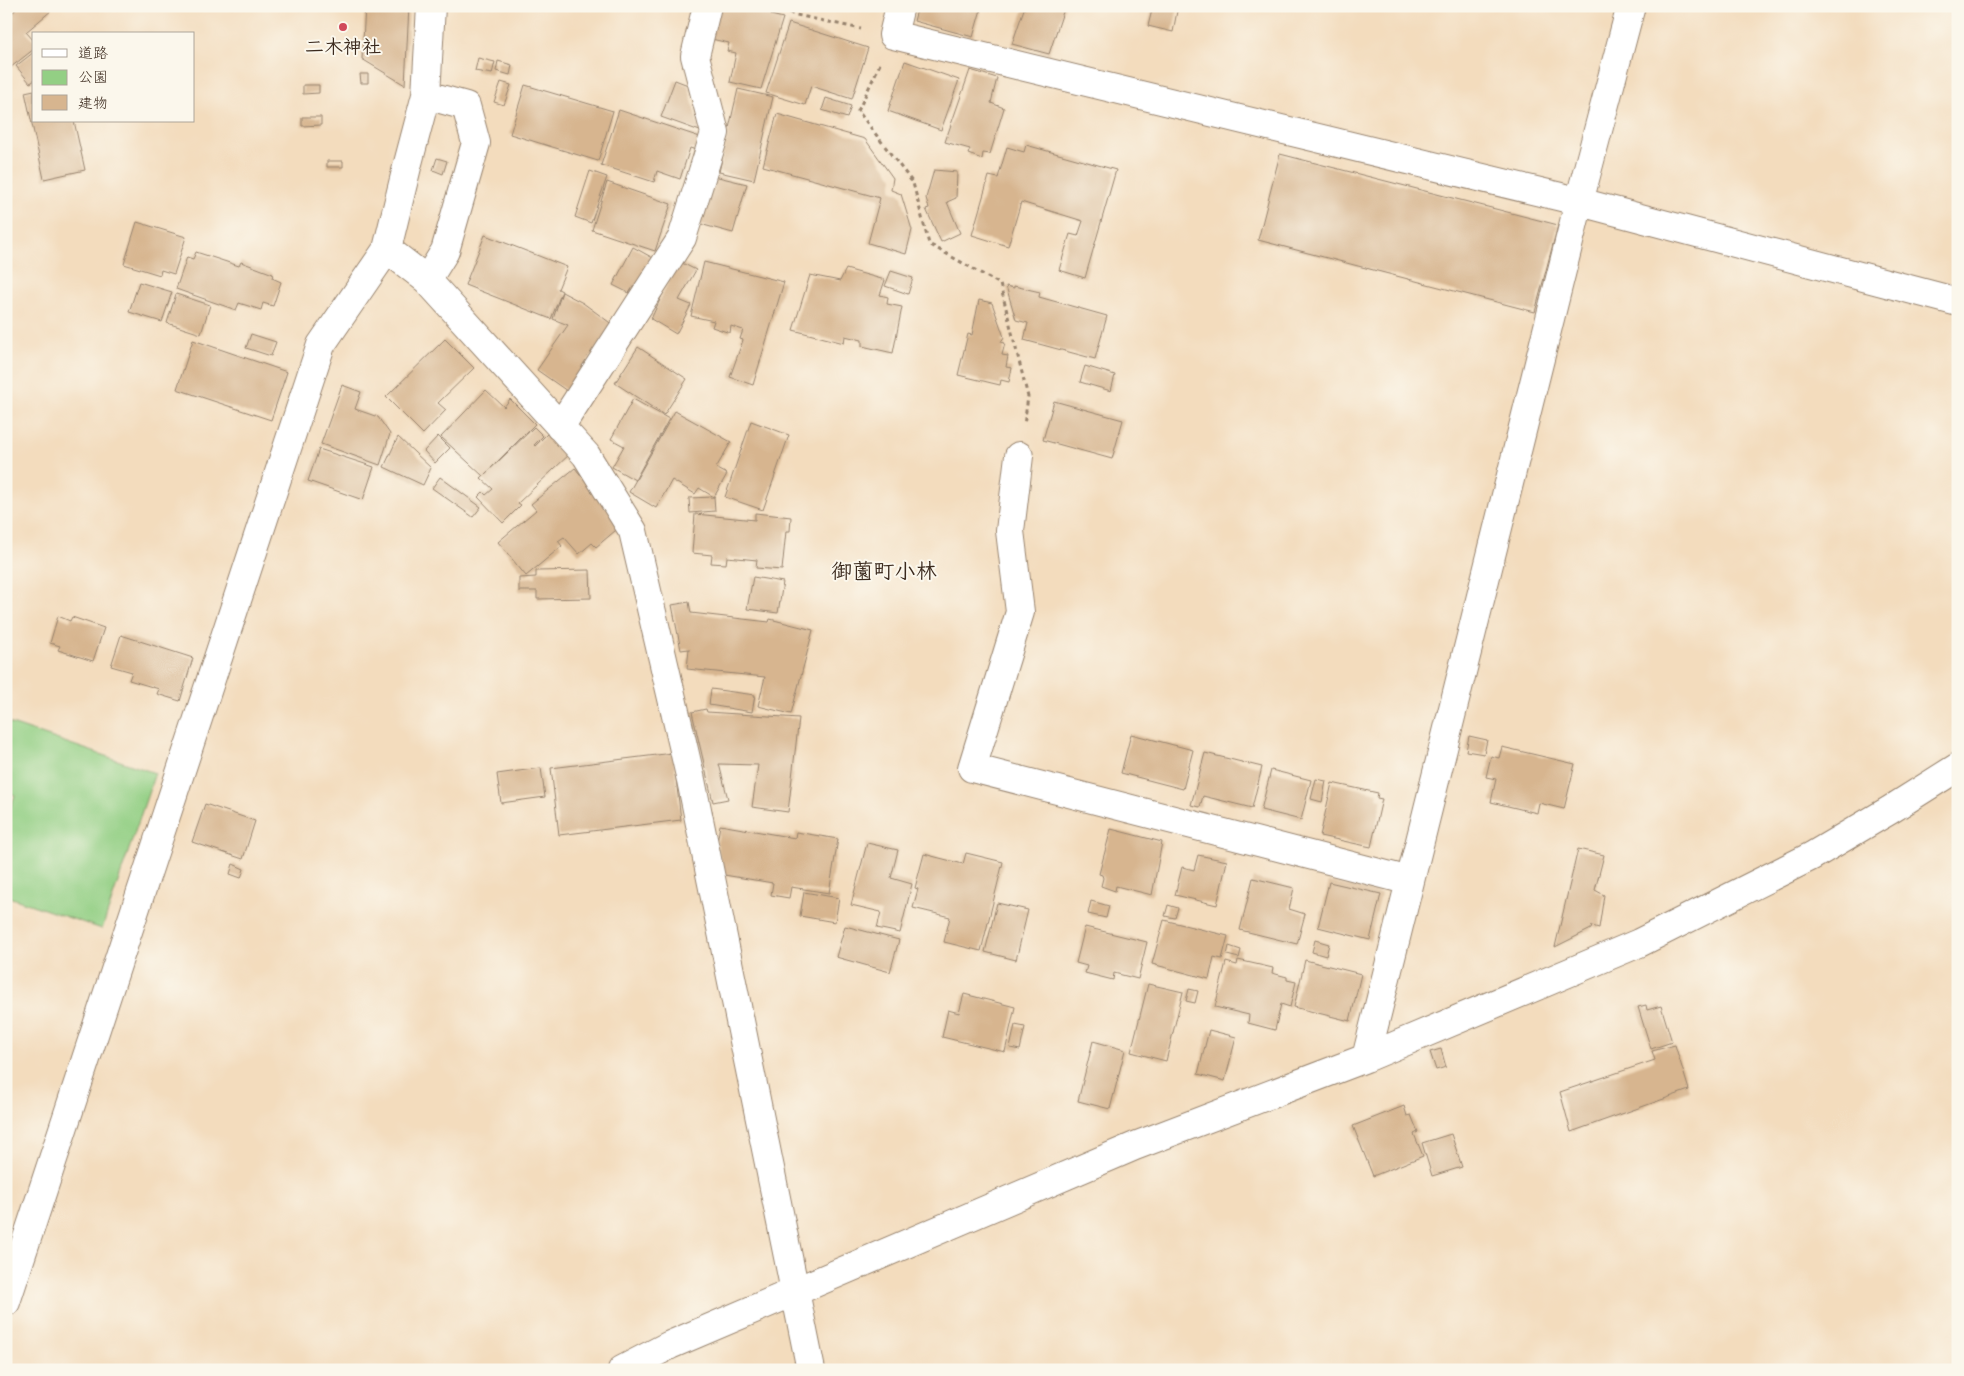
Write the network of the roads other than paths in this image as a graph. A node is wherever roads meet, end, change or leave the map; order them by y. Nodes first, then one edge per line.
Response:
1 (431, 6) edge
2 (707, 6) edge
3 (900, 6) edge
4 (1631, 6) edge
5 (426, 95) junction
6 (1579, 202) junction
7 (387, 249) junction
8 (427, 280) junction
9 (1958, 302) edge
10 (560, 427) junction
11 (1019, 456) road end
12 (1958, 767) edge
13 (1410, 881) junction
14 (1366, 1058) junction
15 (794, 1292) junction
16 (6, 1302) edge
17 (622, 1370) edge
18 (811, 1370) edge

1 - 5 street
2 - 10 street
3 - 6 street
4 - 6 street
5 - 7 street
5 - 8 street
6 - 9 street
6 - 13 street
7 - 8 street
7 - 16 street
8 - 10 street
10 - 15 street
11 - 13 street
12 - 14 street
13 - 14 street
14 - 15 street
15 - 17 street
15 - 18 street

